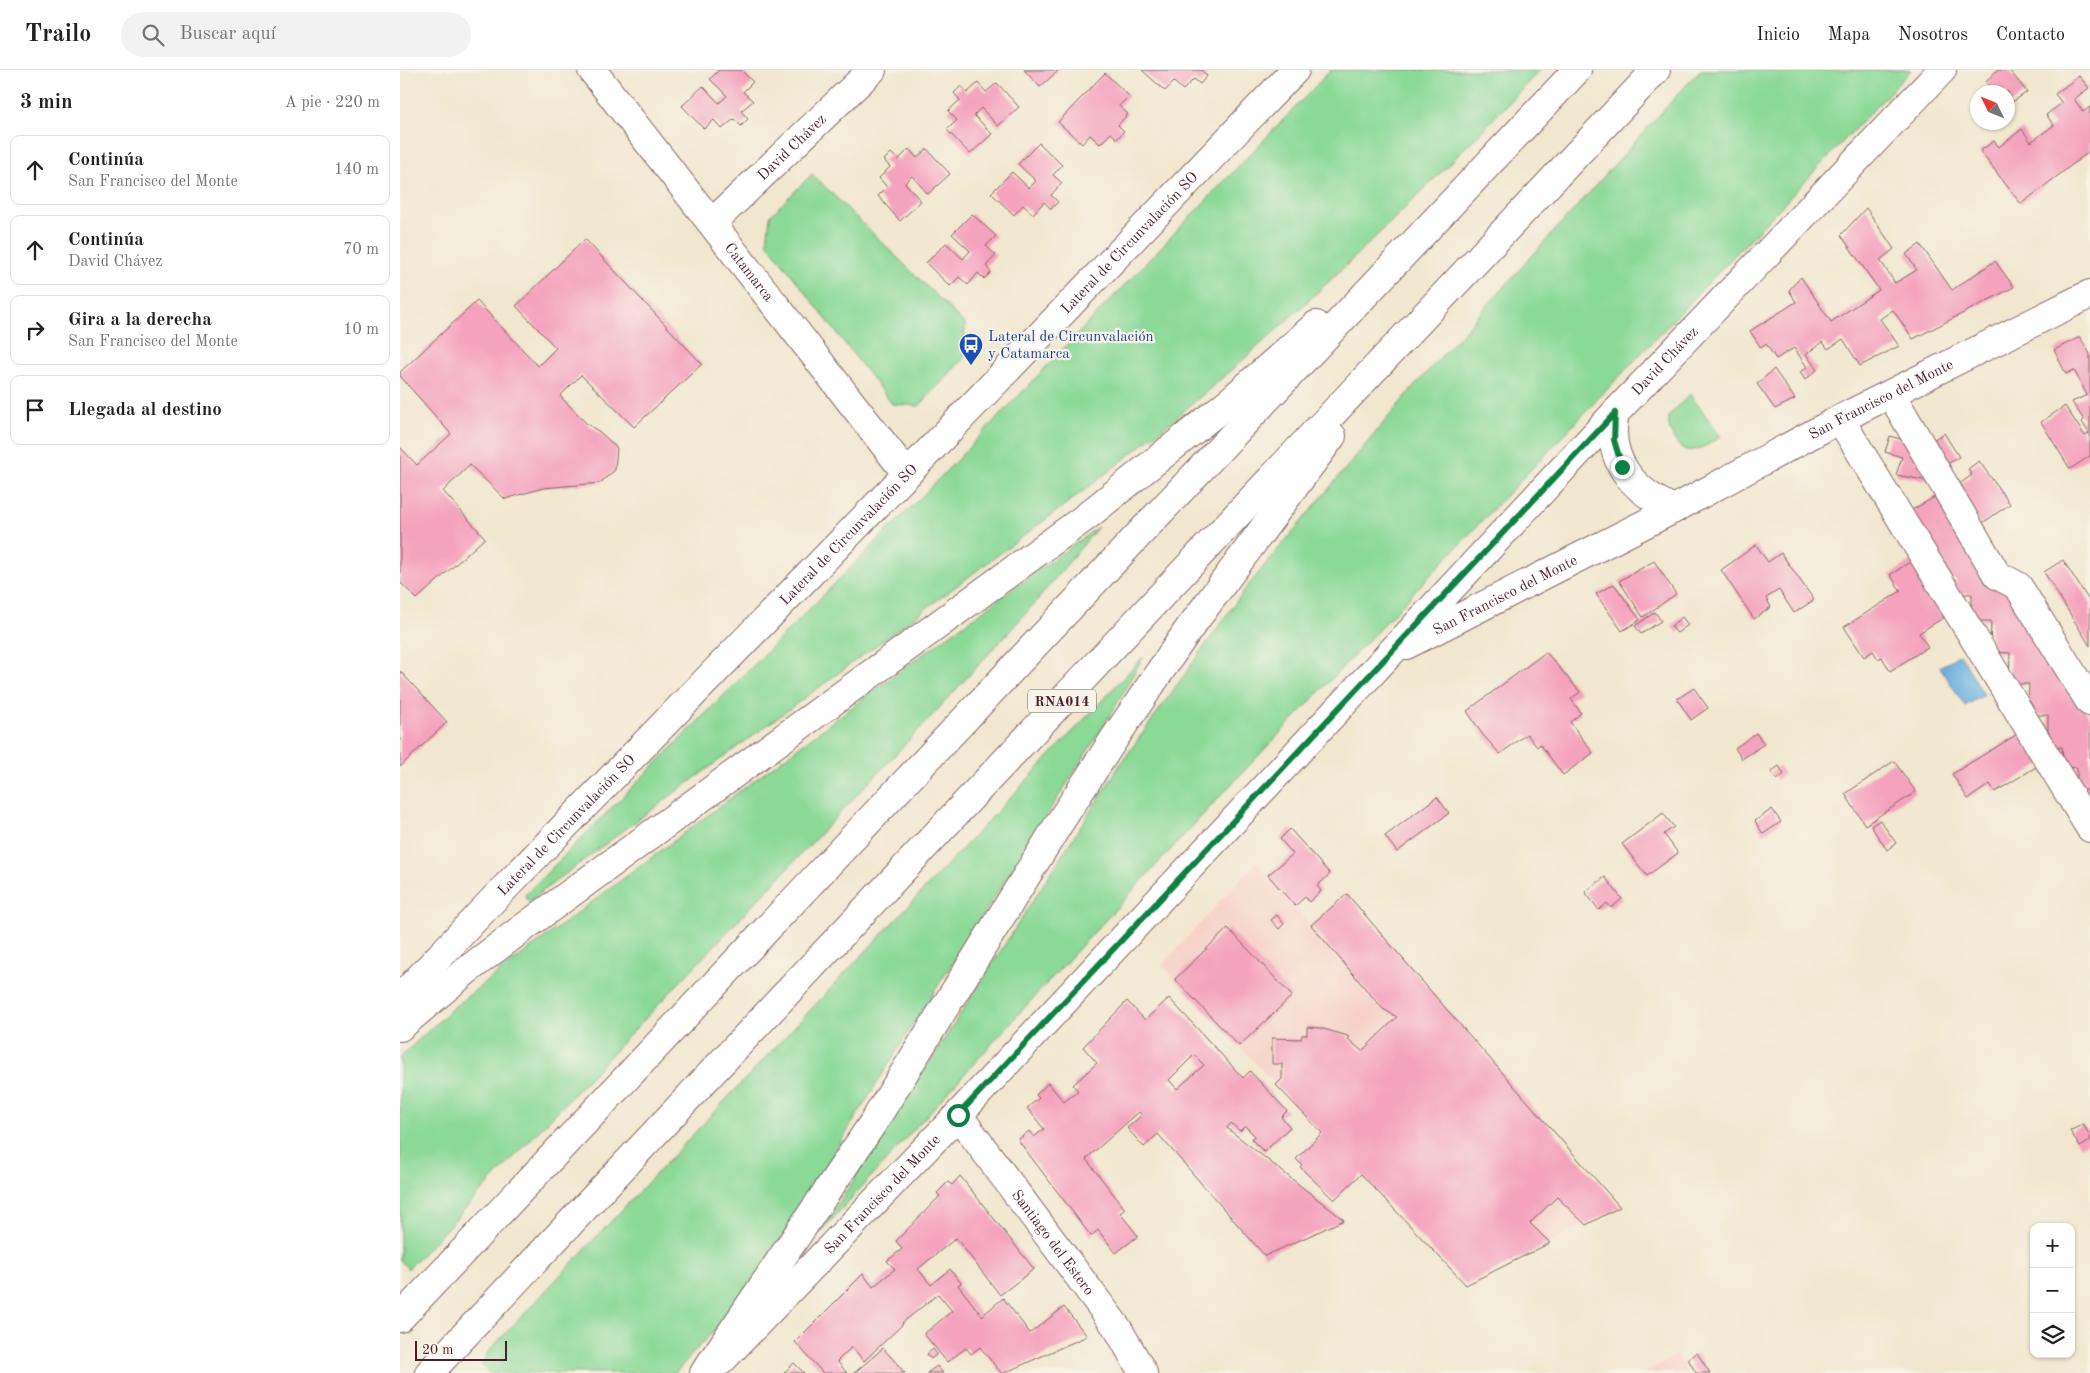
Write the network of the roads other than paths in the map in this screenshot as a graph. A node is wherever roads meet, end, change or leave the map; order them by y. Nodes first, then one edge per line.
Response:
1 (592, 70) edge
2 (872, 70) edge
3 (1295, 70) edge
4 (1578, 70) edge
5 (1656, 70) edge
6 (1942, 70) edge
7 (1444, 212) junction
8 (712, 223) junction
9 (2090, 294) edge
10 (1410, 331) junction
11 (1891, 394) junction
12 (1615, 413) junction
13 (1840, 420) junction
14 (907, 474) junction
15 (1674, 509) junction
16 (1389, 653) junction
17 (2090, 702) edge
18 (2090, 828) edge
19 (400, 998) edge
20 (400, 1027) edge
21 (958, 1115) junction
22 (400, 1318) edge
23 (429, 1373) edge
24 (704, 1373) edge
25 (710, 1373) edge
26 (1143, 1373) edge

1 - 8 main road, Catamarca
2 - 8 main road, David Chávez
3 - 14 main road, Lateral de Circunvalación SO
4 - 7 main road
5 - 10 main road, RNA014
6 - 12 main road, David Chávez
7 - 20 main road
7 - 22 main road
8 - 14 main road, Catamarca
9 - 11 main road, San Francisco del Monte
10 - 23 main road, RNA014
10 - 24 main road
11 - 13 main road, San Francisco del Monte
11 - 17 main road
12 - 15 main road
12 - 16 main road, David Chávez
13 - 15 main road, San Francisco del Monte
13 - 18 main road
14 - 19 main road, Lateral de Circunvalación SO
15 - 16 main road, San Francisco del Monte
16 - 21 main road, San Francisco del Monte
21 - 25 main road, San Francisco del Monte
21 - 26 main road, Santiago del Estero

